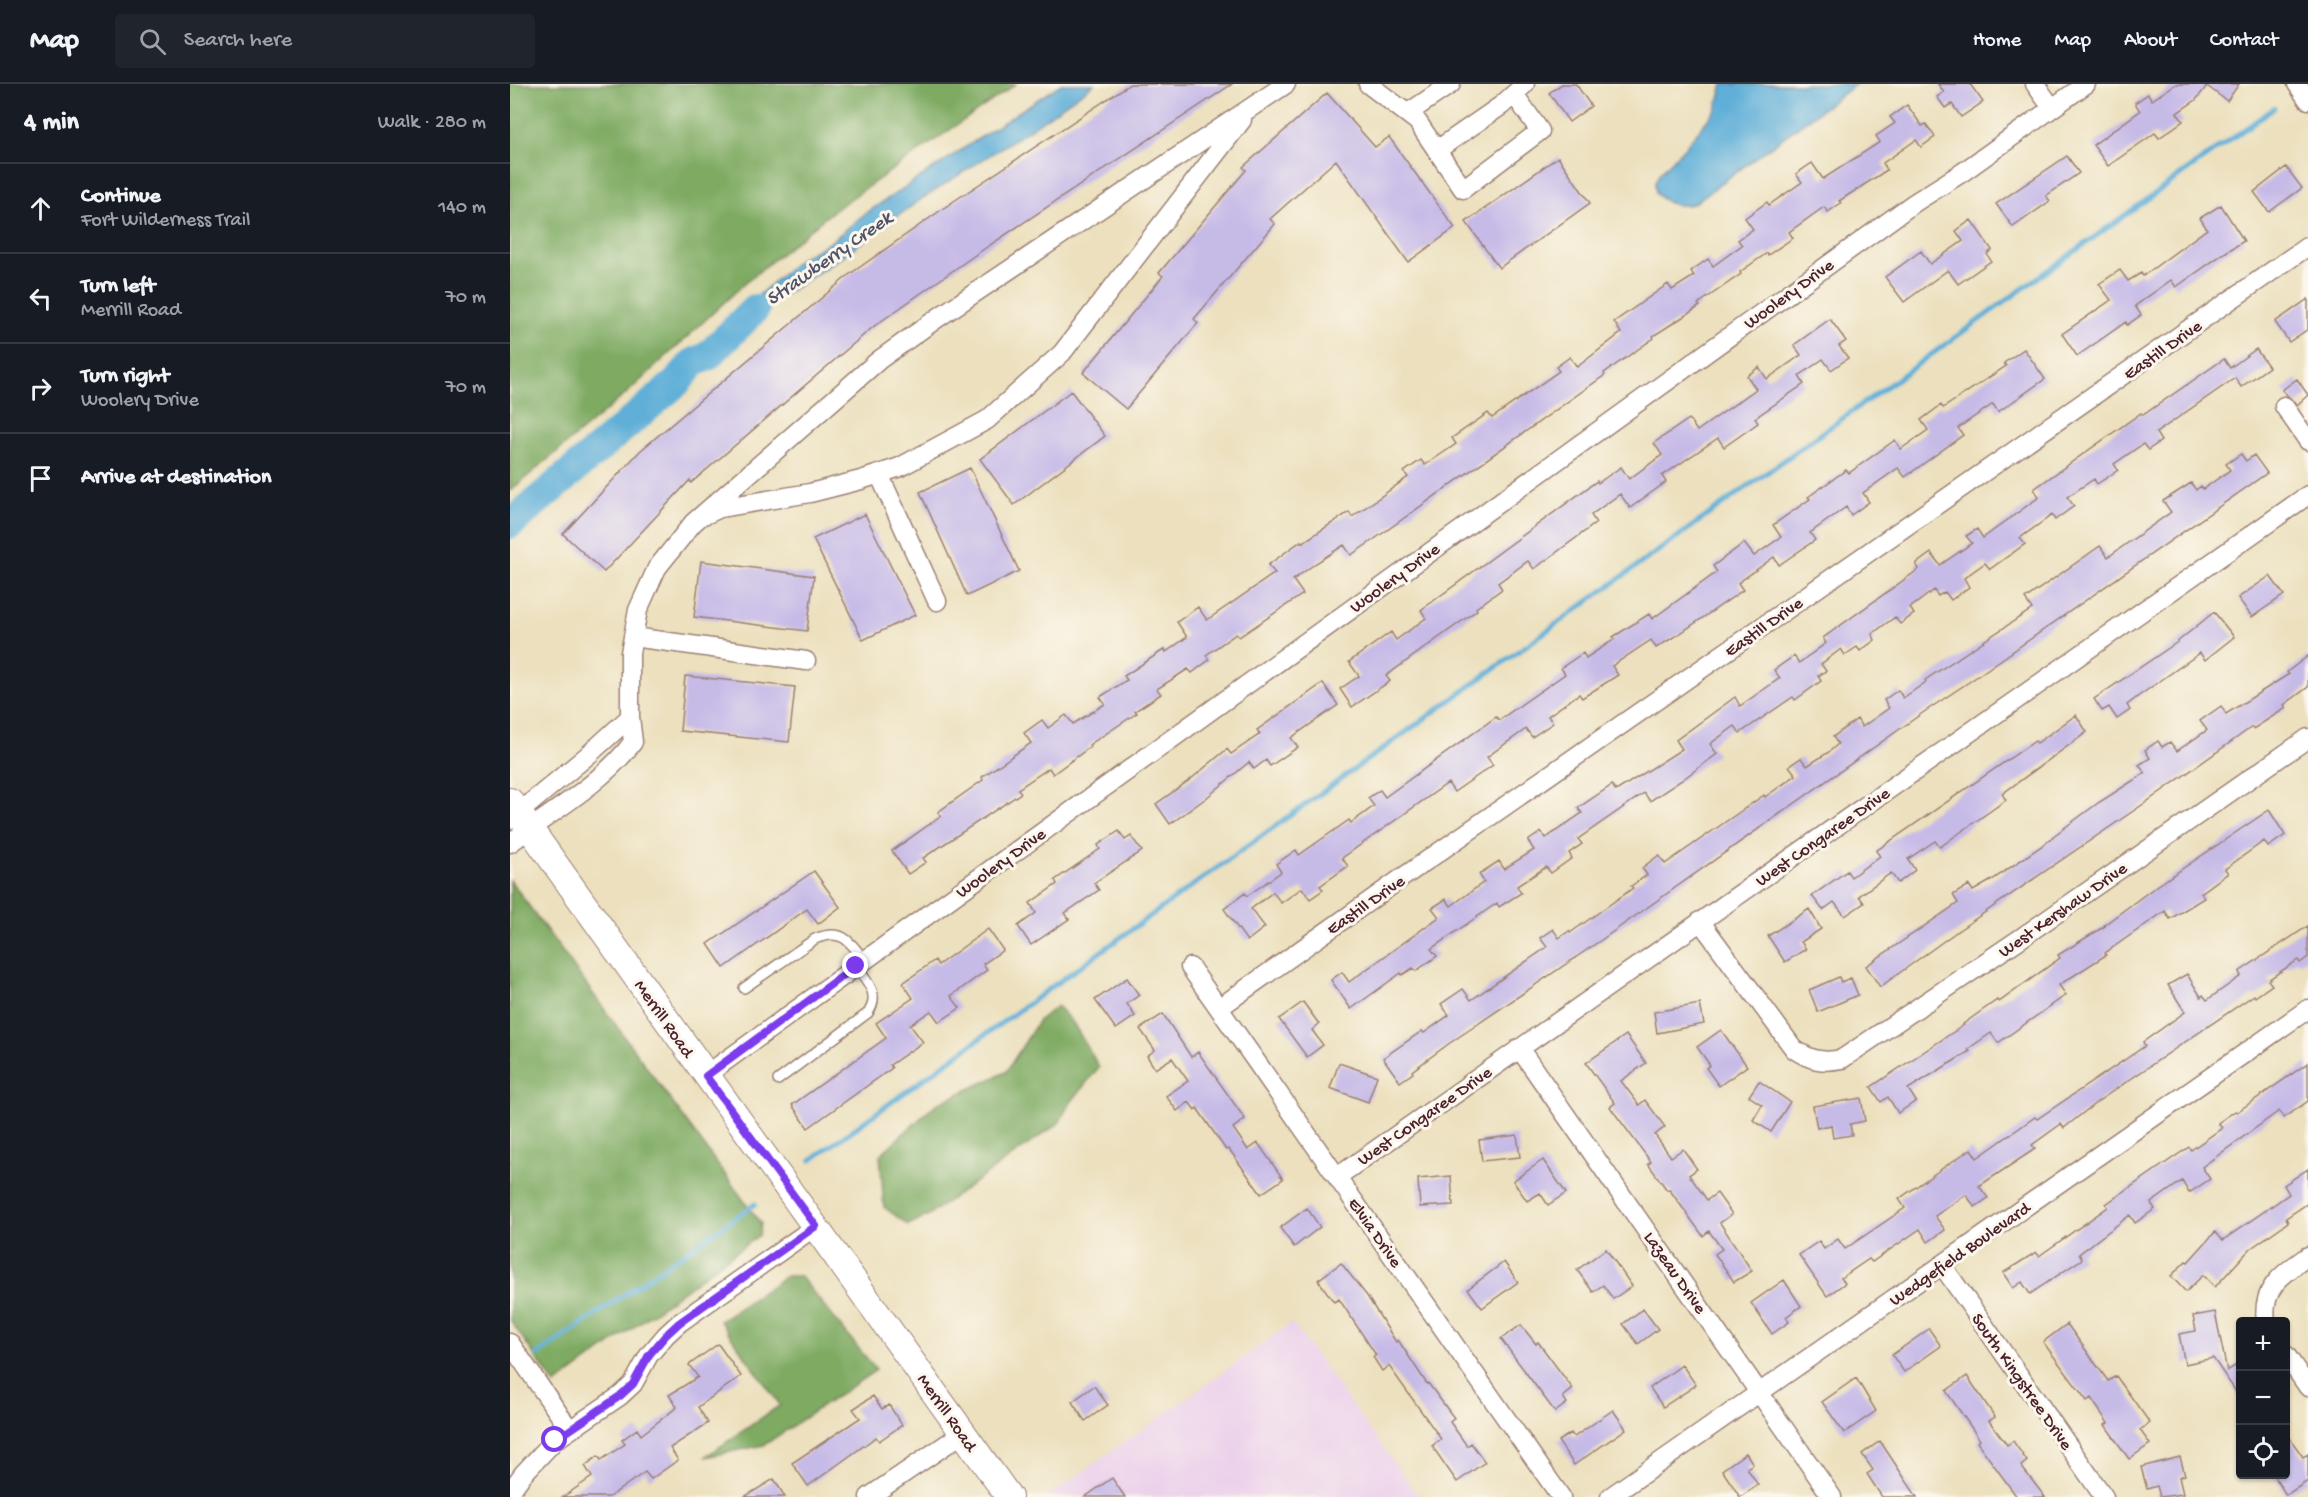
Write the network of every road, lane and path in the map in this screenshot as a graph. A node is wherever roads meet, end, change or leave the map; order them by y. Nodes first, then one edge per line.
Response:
1 (1286, 84) edge
2 (1369, 84) edge
3 (1451, 84) edge
4 (2035, 84) edge
5 (2086, 84) edge
6 (2297, 84) edge
7 (1519, 89) edge
8 (2308, 100) edge
9 (1252, 107) junction
10 (2052, 108) junction
11 (1408, 113) junction
12 (1437, 150) junction
13 (2308, 246) edge
14 (2283, 406) dead end
15 (2308, 441) edge
16 (879, 474) junction
17 (2308, 495) edge
18 (699, 517) junction
19 (938, 601) dead end
20 (633, 637) junction
21 (806, 661) dead end
22 (630, 717) junction
23 (2308, 738) edge
24 (516, 821) edge
25 (1700, 921) junction
26 (860, 963) junction
27 (1190, 967) dead end
28 (744, 988) dead end
29 (1220, 1008) junction
30 (2308, 1009) edge
31 (1519, 1048) junction
32 (706, 1076) junction
33 (778, 1080) dead end
34 (1337, 1177) junction
35 (816, 1226) junction
36 (2308, 1256) edge
37 (1942, 1265) junction
38 (2266, 1316) edge
39 (510, 1343) edge
40 (2290, 1361) edge
41 (2308, 1387) edge
42 (1759, 1392) junction
43 (570, 1430) junction
44 (963, 1433) junction
45 (510, 1492) edge
46 (869, 1497) edge
47 (1009, 1497) edge
48 (1561, 1497) edge
49 (1610, 1497) edge
50 (1833, 1497) edge
51 (2104, 1497) edge

1 - 9 street
2 - 11 street
3 - 11 street
4 - 10 street
5 - 10 street, Woolery Drive
6 - 8 street
7 - 12 street
7 - 12 street
9 - 16 street
9 - 18 street
10 - 26 street, Woolery Drive
11 - 12 street
13 - 29 street, Eastill Drive
14 - 15 street
16 - 18 street
16 - 19 street
17 - 25 street, West Congaree Drive
18 - 20 street
20 - 21 street
20 - 22 street
22 - 24 street
22 - 24 street
23 - 25 street, West Kershaw Drive
24 - 32 main road, Merrill Road
25 - 31 street, West Congaree Drive
26 - 28 lane
26 - 32 street, Woolery Drive
26 - 33 lane
27 - 29 street, Elvia Drive
29 - 34 street, Elvia Drive
30 - 37 street, Wedgefield Boulevard
31 - 34 street, West Congaree Drive
31 - 42 street, Lazeau Drive
32 - 35 main road, Merrill Road
34 - 48 street, Elvia Drive
35 - 43 street
35 - 44 main road, Merrill Road
36 - 38 street
37 - 42 street, Wedgefield Boulevard
37 - 51 street, South Kingstree Drive
39 - 43 street
40 - 41 street
42 - 49 street, Wedgefield Boulevard
42 - 50 street, Lazeau Drive
43 - 45 street
44 - 46 street
44 - 47 main road, Merrill Road

